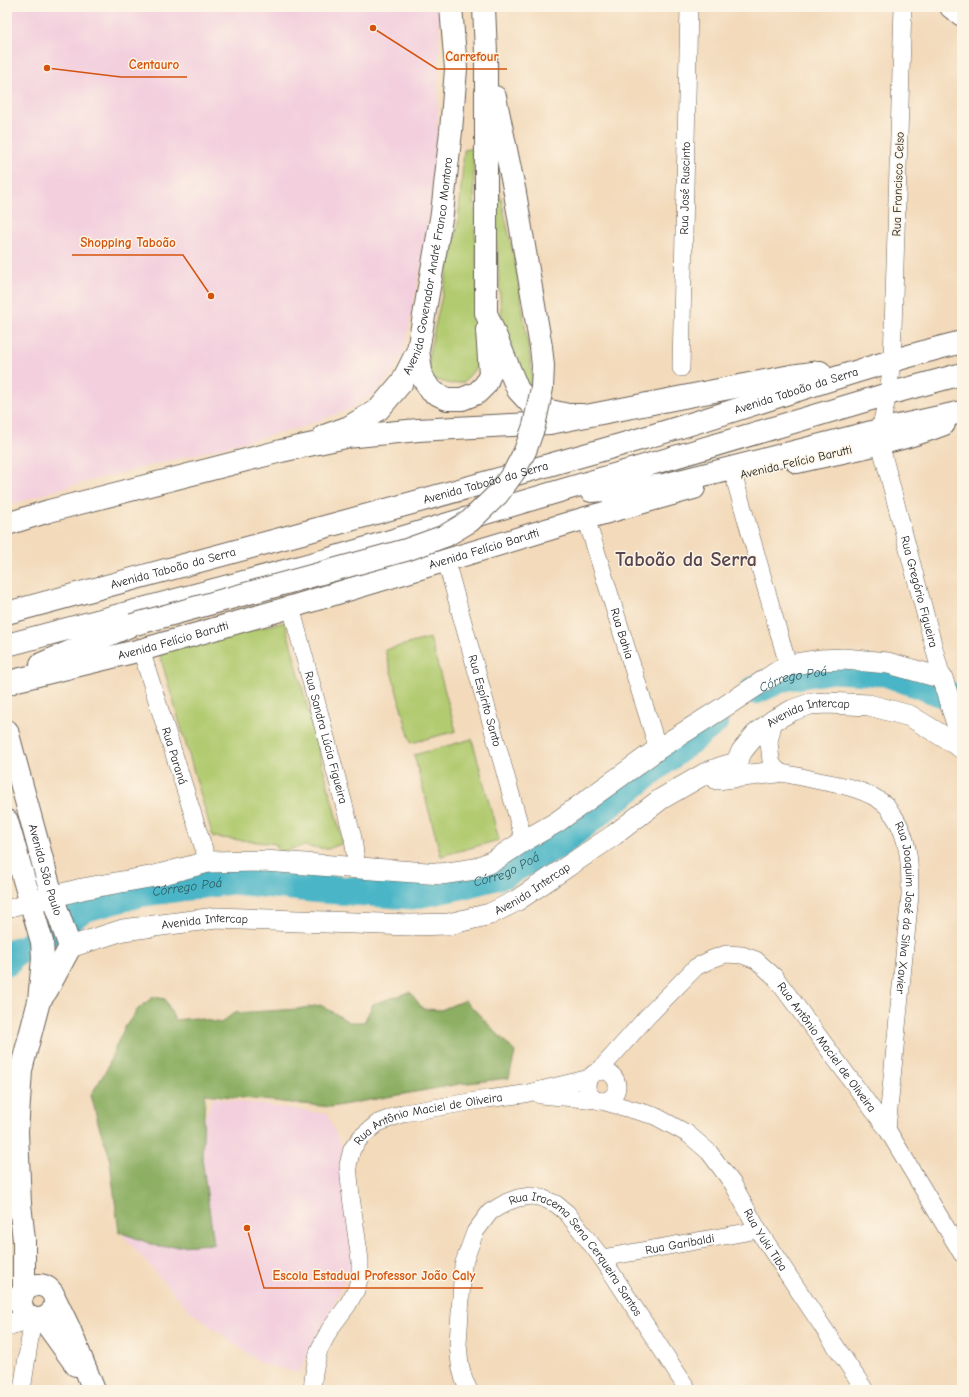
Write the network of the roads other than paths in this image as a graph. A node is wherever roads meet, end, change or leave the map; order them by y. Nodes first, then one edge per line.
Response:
1 (451, 7) edge
2 (484, 7) edge
3 (689, 7) edge
4 (903, 7) edge
5 (951, 7) edge
6 (962, 15) edge
7 (486, 53) junction
8 (486, 313) junction
9 (962, 342) edge
10 (418, 350) junction
11 (892, 361) junction
12 (681, 368) dead end
13 (854, 372) junction
14 (962, 374) edge
15 (888, 394) junction
16 (962, 412) edge
17 (586, 415) junction
18 (962, 416) edge
19 (880, 436) junction
20 (281, 451) junction
21 (734, 477) junction
22 (556, 492) junction
23 (586, 518) junction
24 (7, 524) edge
25 (446, 561) junction
26 (291, 607) junction
27 (7, 613) edge
28 (7, 645) edge
29 (142, 650) junction
30 (788, 665) junction
31 (12, 682) edge
32 (945, 685) junction
33 (774, 720) junction
34 (962, 741) edge
35 (658, 749) junction
36 (11, 755) edge
37 (736, 763) junction
38 (777, 772) junction
39 (691, 782) junction
40 (7, 821) edge
41 (524, 841) junction
42 (208, 862) junction
43 (357, 869) junction
44 (54, 900) junction
45 (32, 906) junction
46 (7, 909) edge
47 (68, 941) junction
48 (44, 947) junction
49 (39, 1001) junction
50 (646, 1018) junction
51 (594, 1075) junction
52 (616, 1082) junction
53 (524, 1094) junction
54 (599, 1100) junction
55 (645, 1113) junction
56 (887, 1129) junction
57 (758, 1230) junction
58 (24, 1240) junction
59 (962, 1254) edge
60 (602, 1258) junction
61 (52, 1294) junction
62 (18, 1296) edge
63 (35, 1322) junction
64 (7, 1325) edge
65 (92, 1386) edge
66 (22, 1390) edge
67 (312, 1390) edge
68 (469, 1390) edge
69 (688, 1390) edge
70 (865, 1390) edge

1 - 10 main road, Avenida Govenador André Franco Montoro
2 - 7 main road
3 - 12 street, Rua José Ruscinto
4 - 11 street, Rua Francisco Celso
5 - 6 main road
7 - 8 main road
7 - 31 main road, bridge
8 - 10 main road
8 - 17 main road
9 - 11 main road, Avenida Taboão da Serra
10 - 20 main road, Avenida Govenador André Franco Montoro
11 - 13 main road, Avenida Taboão da Serra
11 - 15 street, Rua Francisco Celso
13 - 17 main road
13 - 27 main road, Avenida Taboão da Serra
14 - 15 main road
15 - 19 street, Rua Francisco Celso
15 - 22 main road
16 - 19 main road
17 - 20 main road
18 - 19 main road, Avenida Felício Barutti
19 - 21 main road, Avenida Felício Barutti
19 - 22 main road
19 - 32 street, Rua Gregório Figueira
20 - 24 main road
21 - 23 main road, Avenida Felício Barutti
21 - 30 street
22 - 28 main road
23 - 25 main road, Avenida Felício Barutti
23 - 35 street, Rua Bahia
25 - 26 main road, Avenida Felício Barutti
25 - 41 street, Rua Espírito Santo
26 - 29 main road, Avenida Felício Barutti
26 - 43 street, Rua Sandra Lúcia Figueira
29 - 31 main road, Avenida Felício Barutti
29 - 42 street, Rua Paraná
30 - 32 street
30 - 35 street
32 - 34 street, Rua Gregório Figueira
33 - 34 street, Avenida Intercap
33 - 37 street, Avenida Intercap
33 - 38 street
35 - 41 street
36 - 44 main road, Avenida São Paulo
37 - 38 street, Rua Joaquim José da Silva Xavier
37 - 39 street, Avenida Intercap
38 - 39 street
38 - 56 street, Rua Joaquim José da Silva Xavier
39 - 47 street, Avenida Intercap
40 - 45 main road, Avenida São Paulo
41 - 43 street
42 - 43 street
42 - 44 street
44 - 45 street
44 - 47 main road, Avenida São Paulo
45 - 46 street
45 - 48 main road, Avenida São Paulo
47 - 48 main road, Avenida Intercap
47 - 49 main road, Avenida São Paulo
48 - 49 main road, Avenida São Paulo
49 - 58 main road, Avenida São Paulo
50 - 51 street, Rua Antônio Maciel de Oliveira
50 - 52 street, Rua Antônio Maciel de Oliveira
50 - 56 street, Rua Antônio Maciel de Oliveira
51 - 52 street
51 - 53 street, Rua Antônio Maciel de Oliveira
51 - 54 street
52 - 54 street
52 - 55 street, Rua Yuki Tiba
53 - 54 street, Rua Antônio Maciel de Oliveira
53 - 67 street, Rua Antônio Maciel de Oliveira
54 - 55 street, Rua Yuki Tiba
55 - 57 street, Rua Yuki Tiba
56 - 59 street, Rua Antônio Maciel de Oliveira
57 - 60 street, Rua Garibaldi
57 - 70 street, Rua Yuki Tiba
58 - 61 main road, Avenida São Paulo
58 - 62 main road, Avenida São Paulo
60 - 68 street, Rua Iracema Sena Cerqueira Santos
60 - 69 street, Rua Iracema Sena Cerqueira Santos
61 - 62 main road
61 - 63 main road
61 - 65 main road, Avenida São Paulo
62 - 63 main road
63 - 64 street
63 - 65 main road, Avenida São Paulo
63 - 66 street

